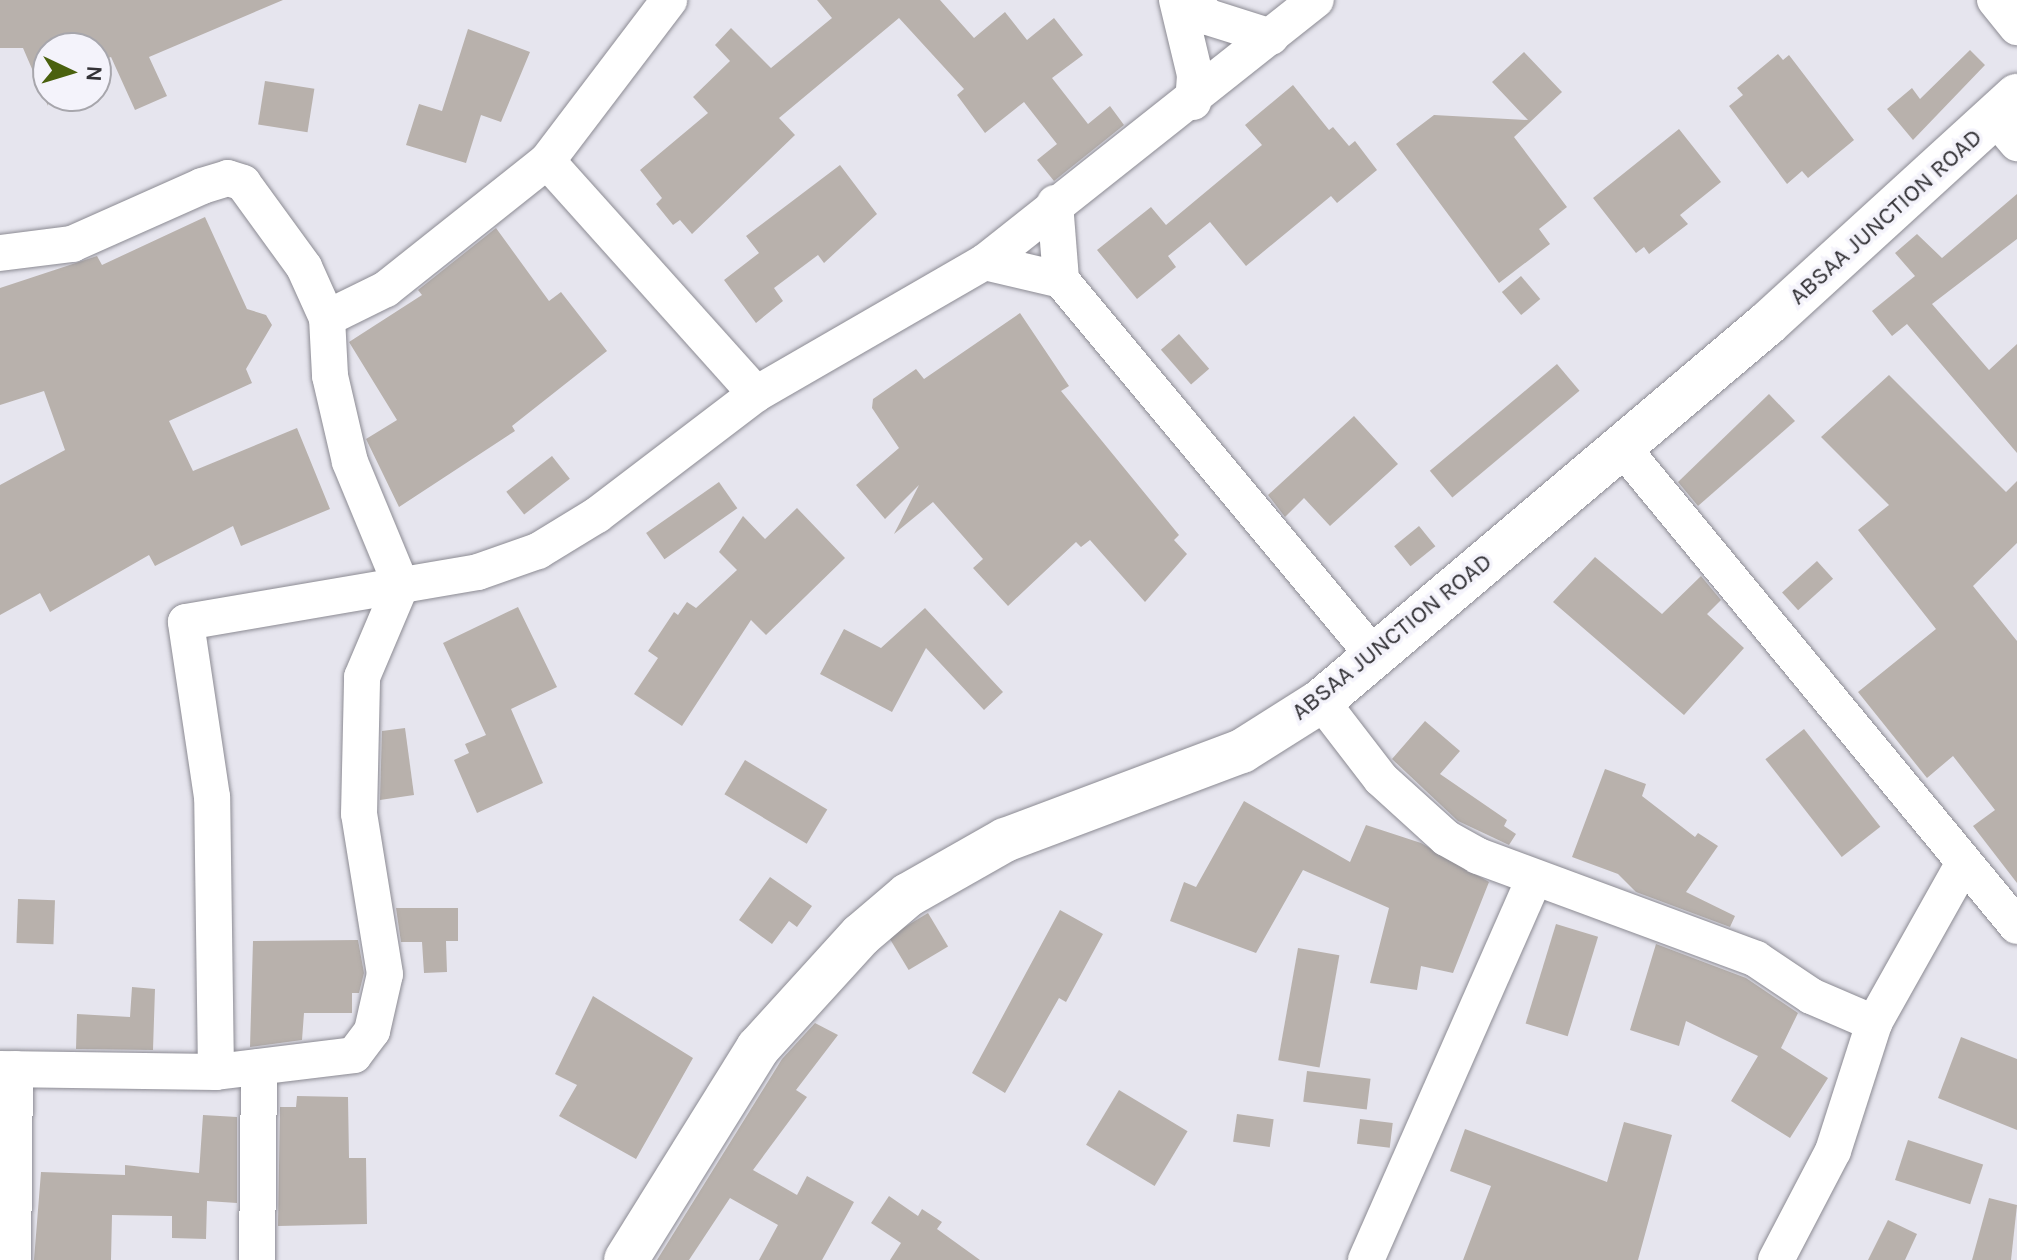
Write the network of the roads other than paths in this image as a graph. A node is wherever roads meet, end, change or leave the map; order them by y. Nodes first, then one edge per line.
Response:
1 (669, 0) edge
2 (1177, 0) edge
3 (1192, 0) edge
4 (1316, 0) edge
5 (1995, 0) edge
6 (2017, 27) edge
7 (1271, 37) junction
8 (1193, 102) junction
9 (2010, 119) edge
10 (547, 161) junction
11 (1055, 203) junction
12 (0, 253) edge
13 (985, 262) junction
14 (1061, 280) junction
15 (327, 318) junction
16 (756, 394) junction
17 (1621, 446) junction
18 (401, 585) junction
19 (1374, 656) junction
20 (1321, 701) junction
21 (1962, 866) junction
22 (1533, 881) junction
23 (2017, 926) edge
24 (1874, 1023) junction
25 (259, 1067) junction
26 (8, 1069) edge
27 (216, 1072) junction
28 (13, 1260) edge
29 (257, 1260) edge
30 (626, 1260) edge
31 (1366, 1260) edge
32 (1776, 1260) edge

1 - 10 street
2 - 8 street
3 - 7 street
4 - 7 street
5 - 6 street
7 - 8 street
8 - 11 street
9 - 17 street, ABSAA JUNCTION ROAD
10 - 15 street
10 - 16 street
11 - 13 street
11 - 14 street
12 - 15 street
13 - 14 street
13 - 16 street
14 - 19 street
15 - 18 street
16 - 18 street
17 - 19 street, ABSAA JUNCTION ROAD
17 - 21 street
18 - 25 street
18 - 27 street
19 - 20 street, ABSAA JUNCTION ROAD
20 - 22 street
20 - 30 street, ABSAA JUNCTION ROAD
21 - 23 street
21 - 24 street
22 - 24 street
22 - 31 street
24 - 32 street
25 - 27 street
25 - 29 street
26 - 27 street
26 - 28 street

